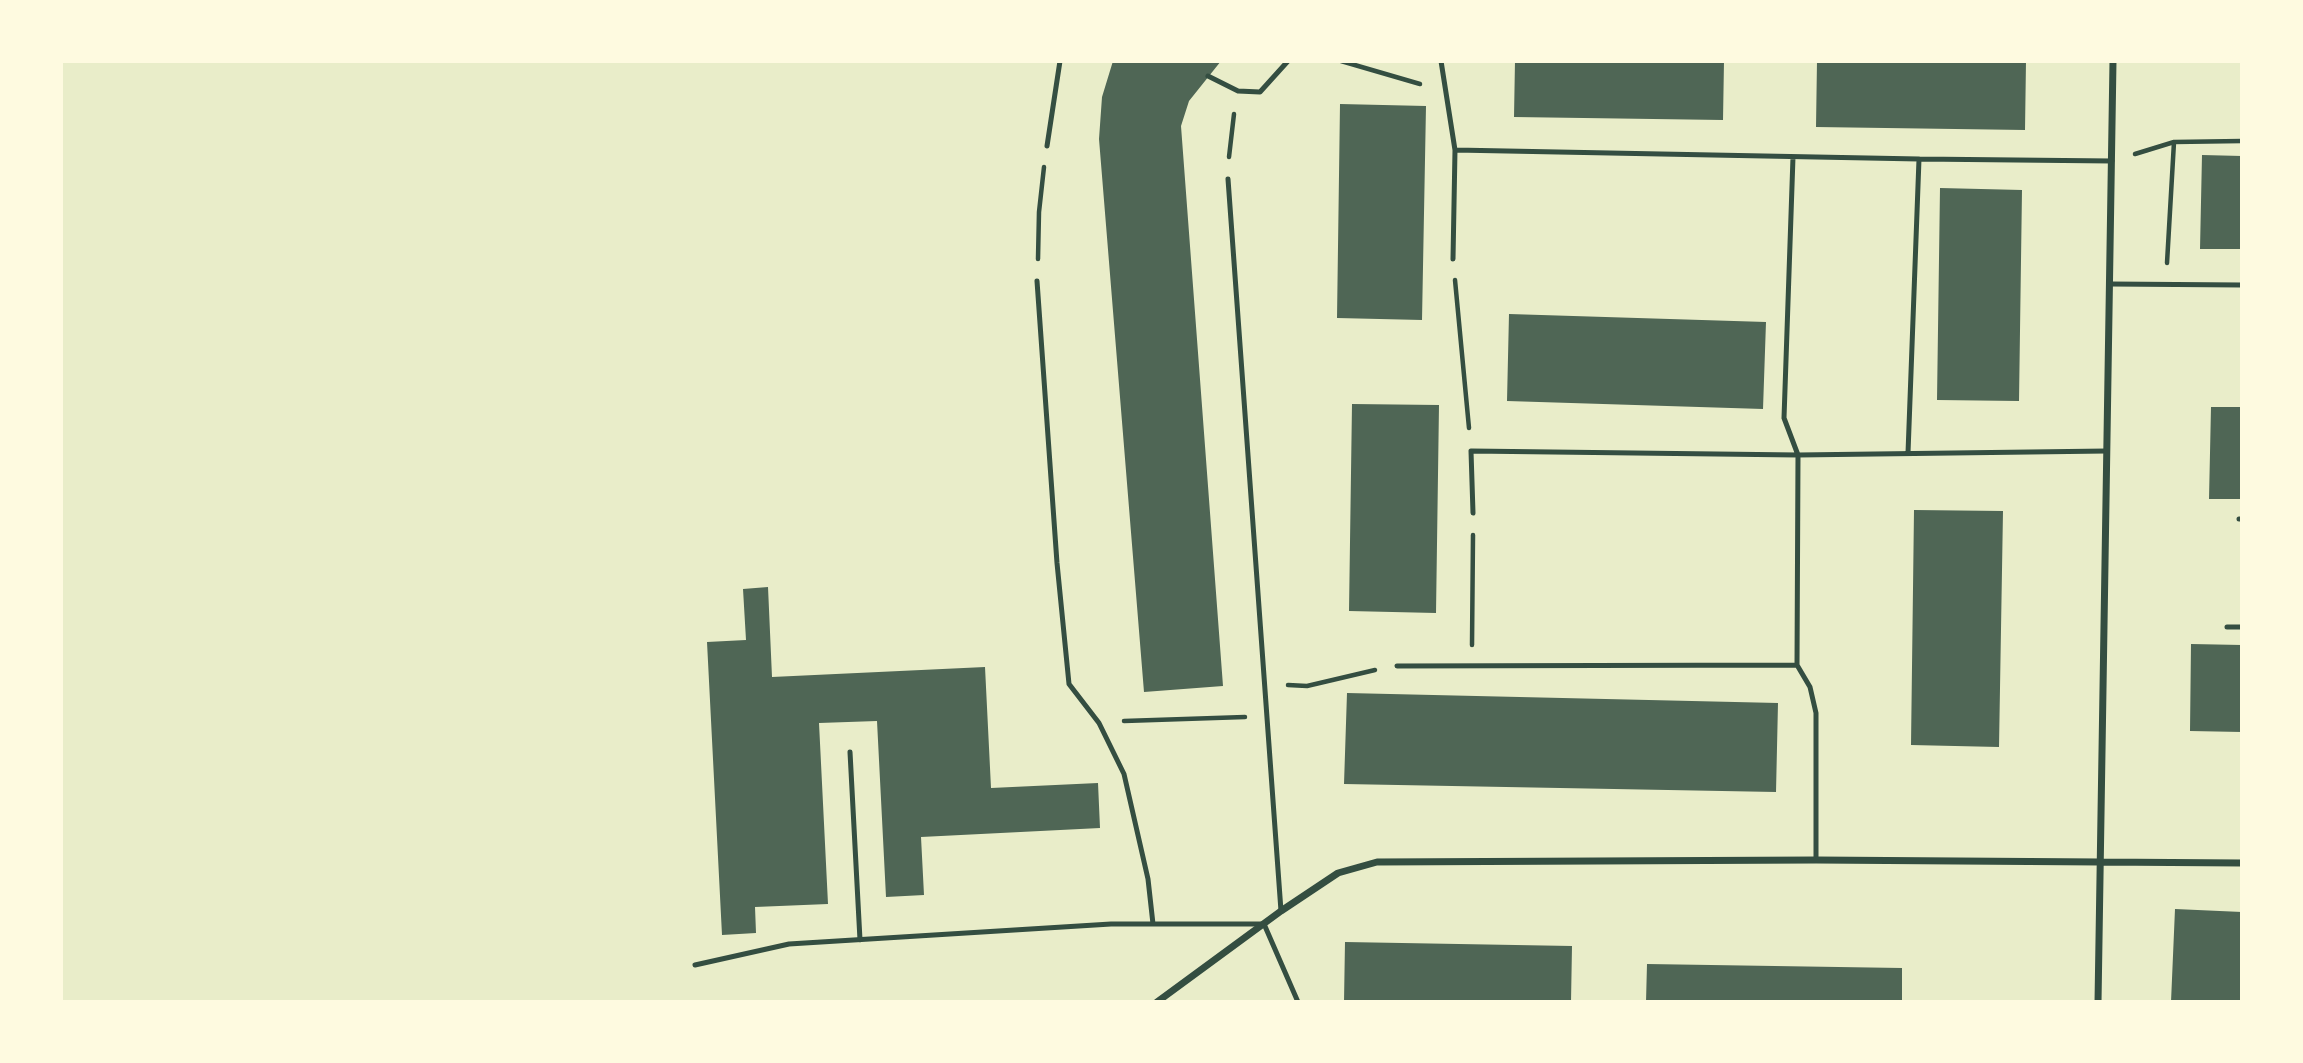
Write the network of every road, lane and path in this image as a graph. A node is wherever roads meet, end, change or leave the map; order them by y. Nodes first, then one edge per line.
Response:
1 (1060, 61) edge
2 (1288, 61) edge
3 (1341, 61) edge
4 (1441, 61) edge
5 (2113, 61) edge
6 (1208, 76) dead end
7 (1446, 92) junction
8 (1232, 121) dead end
9 (2242, 141) edge
10 (2174, 142) junction
11 (1047, 146) joint
12 (1455, 150) junction
13 (1793, 157) junction
14 (1919, 159) junction
15 (2112, 161) junction
16 (1228, 179) joint
17 (1453, 258) joint
18 (1037, 281) joint
19 (2110, 284) junction
20 (2166, 285) junction
21 (2242, 285) edge
22 (1471, 451) junction
23 (2107, 451) junction
24 (1908, 453) junction
25 (1798, 455) junction
26 (1473, 513) joint
27 (2227, 627) dead end
28 (2242, 627) edge
29 (1472, 637) dead end
30 (1797, 665) junction
31 (1397, 666) dead end
32 (1353, 674) dead end
33 (1307, 686) dead end
34 (1217, 716) dead end
35 (1142, 720) dead end
36 (850, 752) dead end
37 (1816, 860) junction
38 (2101, 862) junction
39 (2242, 863) edge
40 (1281, 911) junction
41 (1153, 924) junction
42 (1264, 924) junction
43 (860, 940) junction
44 (695, 965) dead end
45 (1157, 1002) edge
46 (1298, 1002) edge
47 (2098, 1002) edge

1 - 11 lane
2 - 6 lane
3 - 7 path
4 - 7 lane
5 - 15 street
7 - 12 lane
8 - 16 path
9 - 10 path
10 - 15 path
10 - 20 path
11 - 18 path
12 - 13 lane
12 - 17 lane
13 - 14 lane
13 - 25 lane
14 - 15 lane
14 - 24 lane
15 - 19 street
16 - 40 lane
17 - 22 path
18 - 41 lane
19 - 20 lane
19 - 23 street
20 - 21 lane
22 - 25 lane
22 - 26 lane
23 - 24 lane
23 - 38 street
24 - 25 lane
25 - 30 lane
26 - 29 path
27 - 28 lane
30 - 31 lane
30 - 37 lane
32 - 33 path
34 - 35 path
36 - 43 lane
37 - 38 street
37 - 40 street
38 - 39 street
38 - 47 street
40 - 42 street
41 - 42 lane
41 - 43 lane
42 - 45 street
42 - 46 lane
43 - 44 lane

